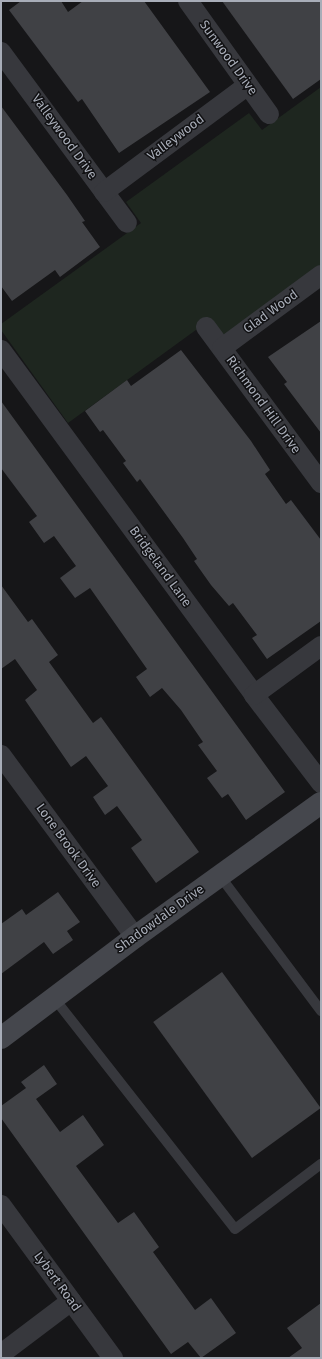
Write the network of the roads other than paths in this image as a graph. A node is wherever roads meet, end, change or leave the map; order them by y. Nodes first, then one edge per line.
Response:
1 (188, 1) edge
2 (1, 52) edge
3 (248, 85) junction
4 (269, 114) dead end
5 (104, 192) junction
6 (127, 223) dead end
7 (321, 275) edge
8 (206, 327) dead end
9 (222, 348) junction
10 (1, 350) edge
11 (321, 483) edge
12 (321, 646) edge
13 (254, 695) junction
14 (1, 755) edge
15 (321, 783) edge
16 (321, 803) edge
17 (220, 876) junction
18 (135, 937) junction
19 (54, 998) junction
20 (321, 1011) edge
21 (1, 1038) edge
22 (321, 1164) edge
23 (1, 1206) edge
24 (71, 1301) junction
25 (1, 1354) edge
26 (113, 1358) edge

1 - 3 street, Sunwood Drive
2 - 5 street, Valleywood Drive
3 - 4 street, Sunwood Drive
3 - 5 street, Valleywood
5 - 6 street, Valleywood Drive
7 - 9 street, Glad Wood
8 - 9 street, Richmond Hill Drive
9 - 11 street, Richmond Hill Drive
10 - 13 street, Bridgeland Lane
12 - 13 street
13 - 15 street, Bridgeland Lane
14 - 18 street, Lone Brook Drive
16 - 17 street, Shadowdale Drive
17 - 18 street, Shadowdale Drive
17 - 20 lane
18 - 19 street, Shadowdale Drive
19 - 21 street, Shadowdale Drive
19 - 22 lane
23 - 24 street, Lybert Road
24 - 25 street
24 - 26 street, Lybert Road

